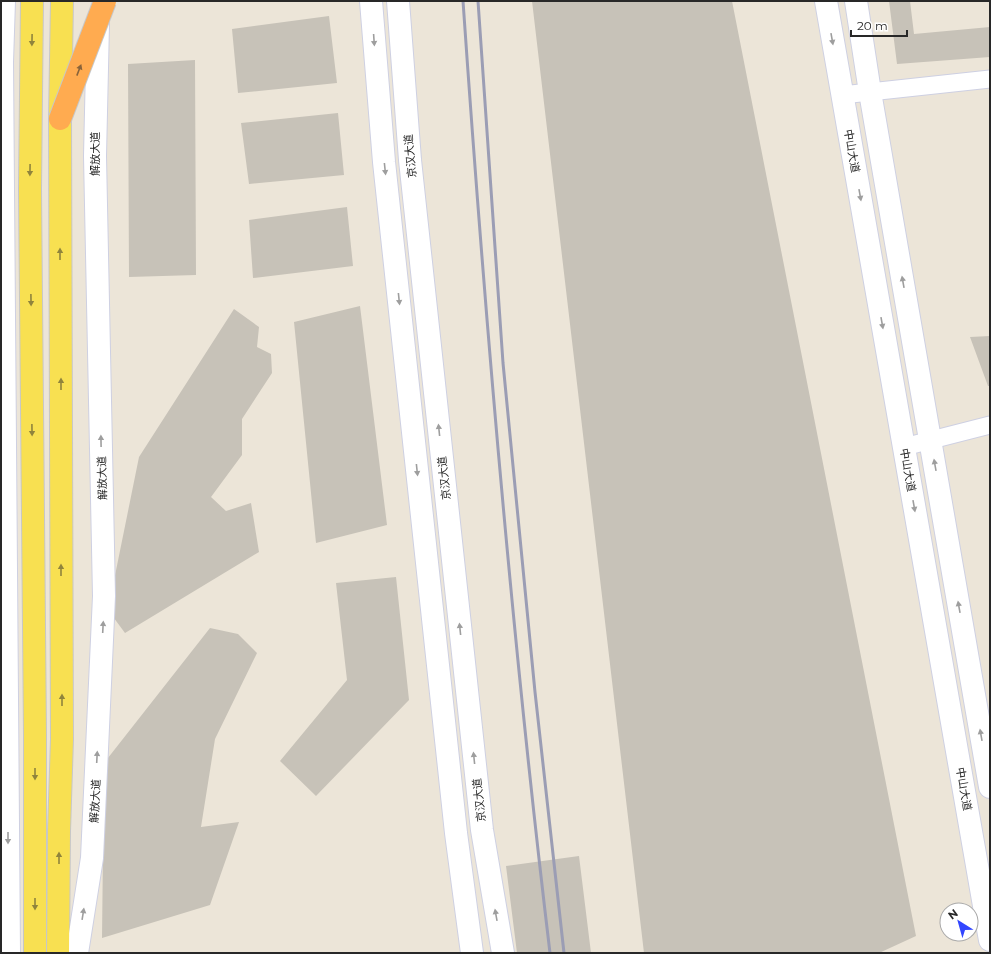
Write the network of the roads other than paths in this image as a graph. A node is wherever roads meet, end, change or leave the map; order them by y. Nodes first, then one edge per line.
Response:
1 (4, 1) edge
2 (32, 1) edge
3 (62, 1) edge
4 (98, 1) edge
5 (105, 1) edge
6 (371, 1) edge
7 (398, 1) edge
8 (826, 1) edge
9 (856, 1) edge
10 (990, 79) edge
11 (870, 92) junction
12 (842, 95) junction
13 (60, 119) junction
14 (990, 425) edge
15 (931, 440) junction
16 (904, 447) junction
17 (990, 787) edge
18 (990, 940) edge
19 (9, 953) edge
20 (35, 953) edge
21 (58, 953) edge
22 (77, 953) edge
23 (472, 953) edge
24 (503, 953) edge

1 -> 19 main road
2 -> 20 main road
3 - 13 main road
22 -> 4 main road, 解放大道
13 -> 5 highway, bridge
6 -> 23 main road
24 -> 7 main road, 京汉大道
8 -> 12 main road, 中山大道
9 - 11 main road
10 - 11 street
11 - 12 street
15 -> 11 main road
12 -> 16 main road, 中山大道
21 -> 13 main road
14 - 15 street
15 - 16 street
17 -> 15 main road
16 -> 18 main road, 中山大道

